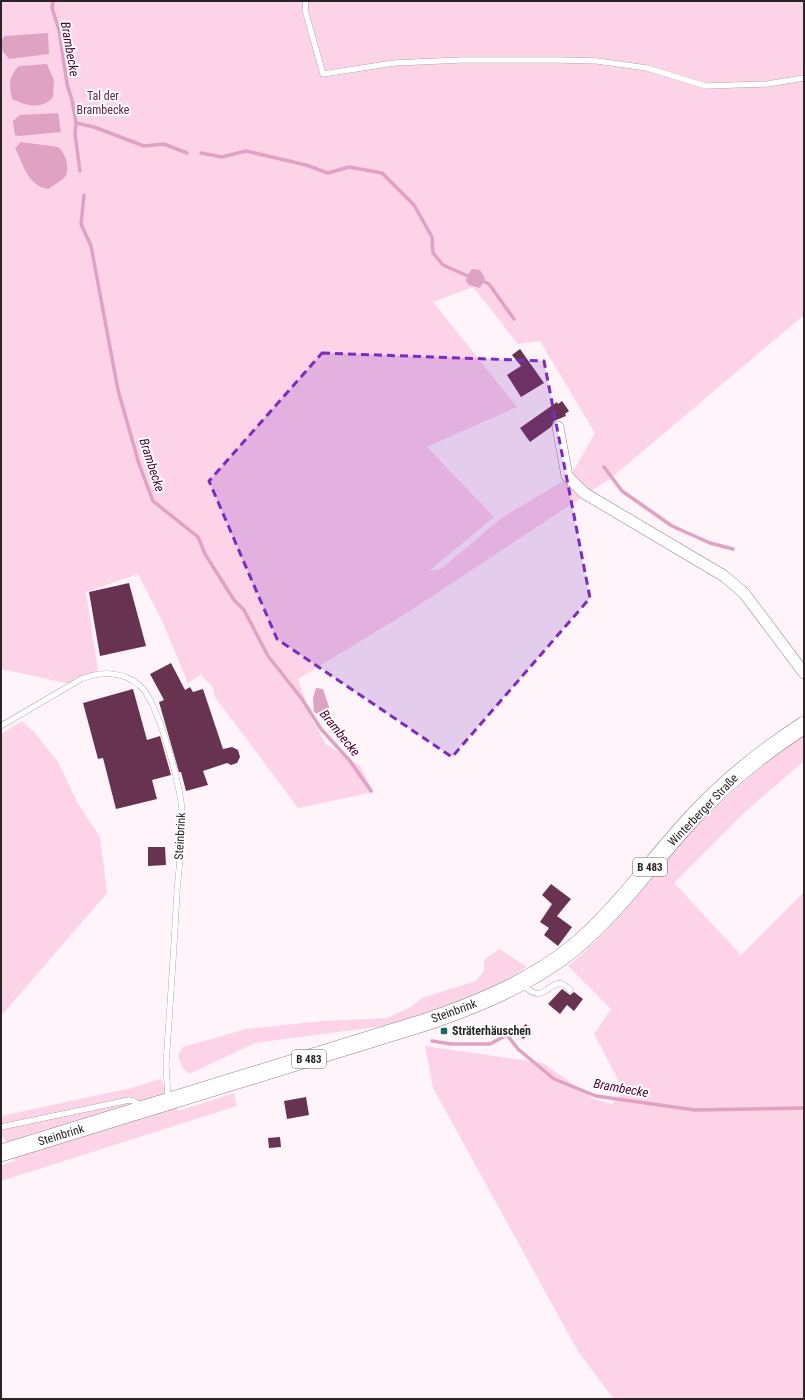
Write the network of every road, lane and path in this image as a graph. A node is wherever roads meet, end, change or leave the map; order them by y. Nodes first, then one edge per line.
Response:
1 (306, 1) edge
2 (804, 78) edge
3 (558, 427) dead end
4 (804, 673) edge
5 (804, 724) edge
6 (1, 726) edge
7 (522, 983) junction
8 (570, 990) dead end
9 (488, 998) joint
10 (168, 1102) junction
11 (144, 1109) junction
12 (1, 1127) edge
13 (1, 1153) edge

1 - 2 lane
3 - 4 street
5 - 7 main road, Winterberger Straße / B 483
6 - 10 lane, Steinbrink
7 - 8 lane
7 - 9 main road, Winterberger Straße / B 483
9 - 10 main road, Steinbrink / B 483
10 - 11 main road, Steinbrink / B 483
11 - 12 lane, Steinbrink
11 - 13 main road, Steinbrink / B 483

